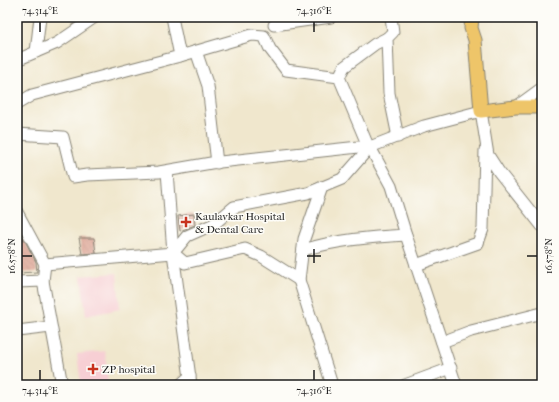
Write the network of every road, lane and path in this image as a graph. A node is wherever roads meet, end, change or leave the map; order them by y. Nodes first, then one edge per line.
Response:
1 (40, 17) edge
2 (95, 17) edge
3 (172, 17) edge
4 (331, 17) edge
5 (391, 17) edge
6 (472, 17) edge
7 (272, 21) edge
8 (264, 36) junction
9 (387, 38) junction
10 (196, 51) junction
11 (36, 52) junction
12 (180, 56) junction
13 (17, 60) edge
14 (339, 77) junction
15 (542, 88) edge
16 (17, 104) edge
17 (516, 107) junction
18 (542, 107) edge
19 (481, 110) junction
20 (17, 134) edge
21 (398, 137) junction
22 (486, 140) junction
23 (370, 147) junction
24 (217, 163) junction
25 (167, 171) junction
26 (322, 188) junction
27 (17, 212) edge
28 (542, 226) edge
29 (406, 235) junction
30 (303, 250) junction
31 (173, 253) junction
32 (45, 264) junction
33 (416, 265) junction
34 (299, 280) junction
35 (43, 281) junction
36 (17, 282) edge
37 (542, 313) edge
38 (51, 327) junction
39 (17, 331) edge
40 (442, 342) junction
41 (451, 368) junction
42 (191, 380) edge
43 (62, 385) edge
44 (180, 385) edge
45 (332, 385) edge
46 (405, 385) edge
47 (456, 385) edge

1 - 11 street
2 - 11 street
3 - 12 street
4 - 7 street
5 - 9 street
6 - 19 main road
7 - 8 street
8 - 10 street
8 - 14 street
9 - 14 street
9 - 21 street
10 - 12 street
10 - 24 street
11 - 13 street
12 - 16 street
14 - 24 street
15 - 17 street
17 - 18 main road
17 - 19 main road
19 - 21 street
19 - 22 street
20 - 25 street
21 - 23 street
22 - 28 street
22 - 33 street
23 - 26 street
23 - 29 street
24 - 25 street
25 - 31 street
26 - 30 street
26 - 31 street
27 - 32 street
29 - 30 street
29 - 33 street
30 - 34 street
31 - 32 street
31 - 34 street
31 - 42 street
32 - 35 street
33 - 40 street
34 - 45 street
35 - 36 street
35 - 38 street
37 - 40 street
38 - 39 street
38 - 43 street
40 - 41 street
41 - 46 street
41 - 47 street
42 - 44 street

